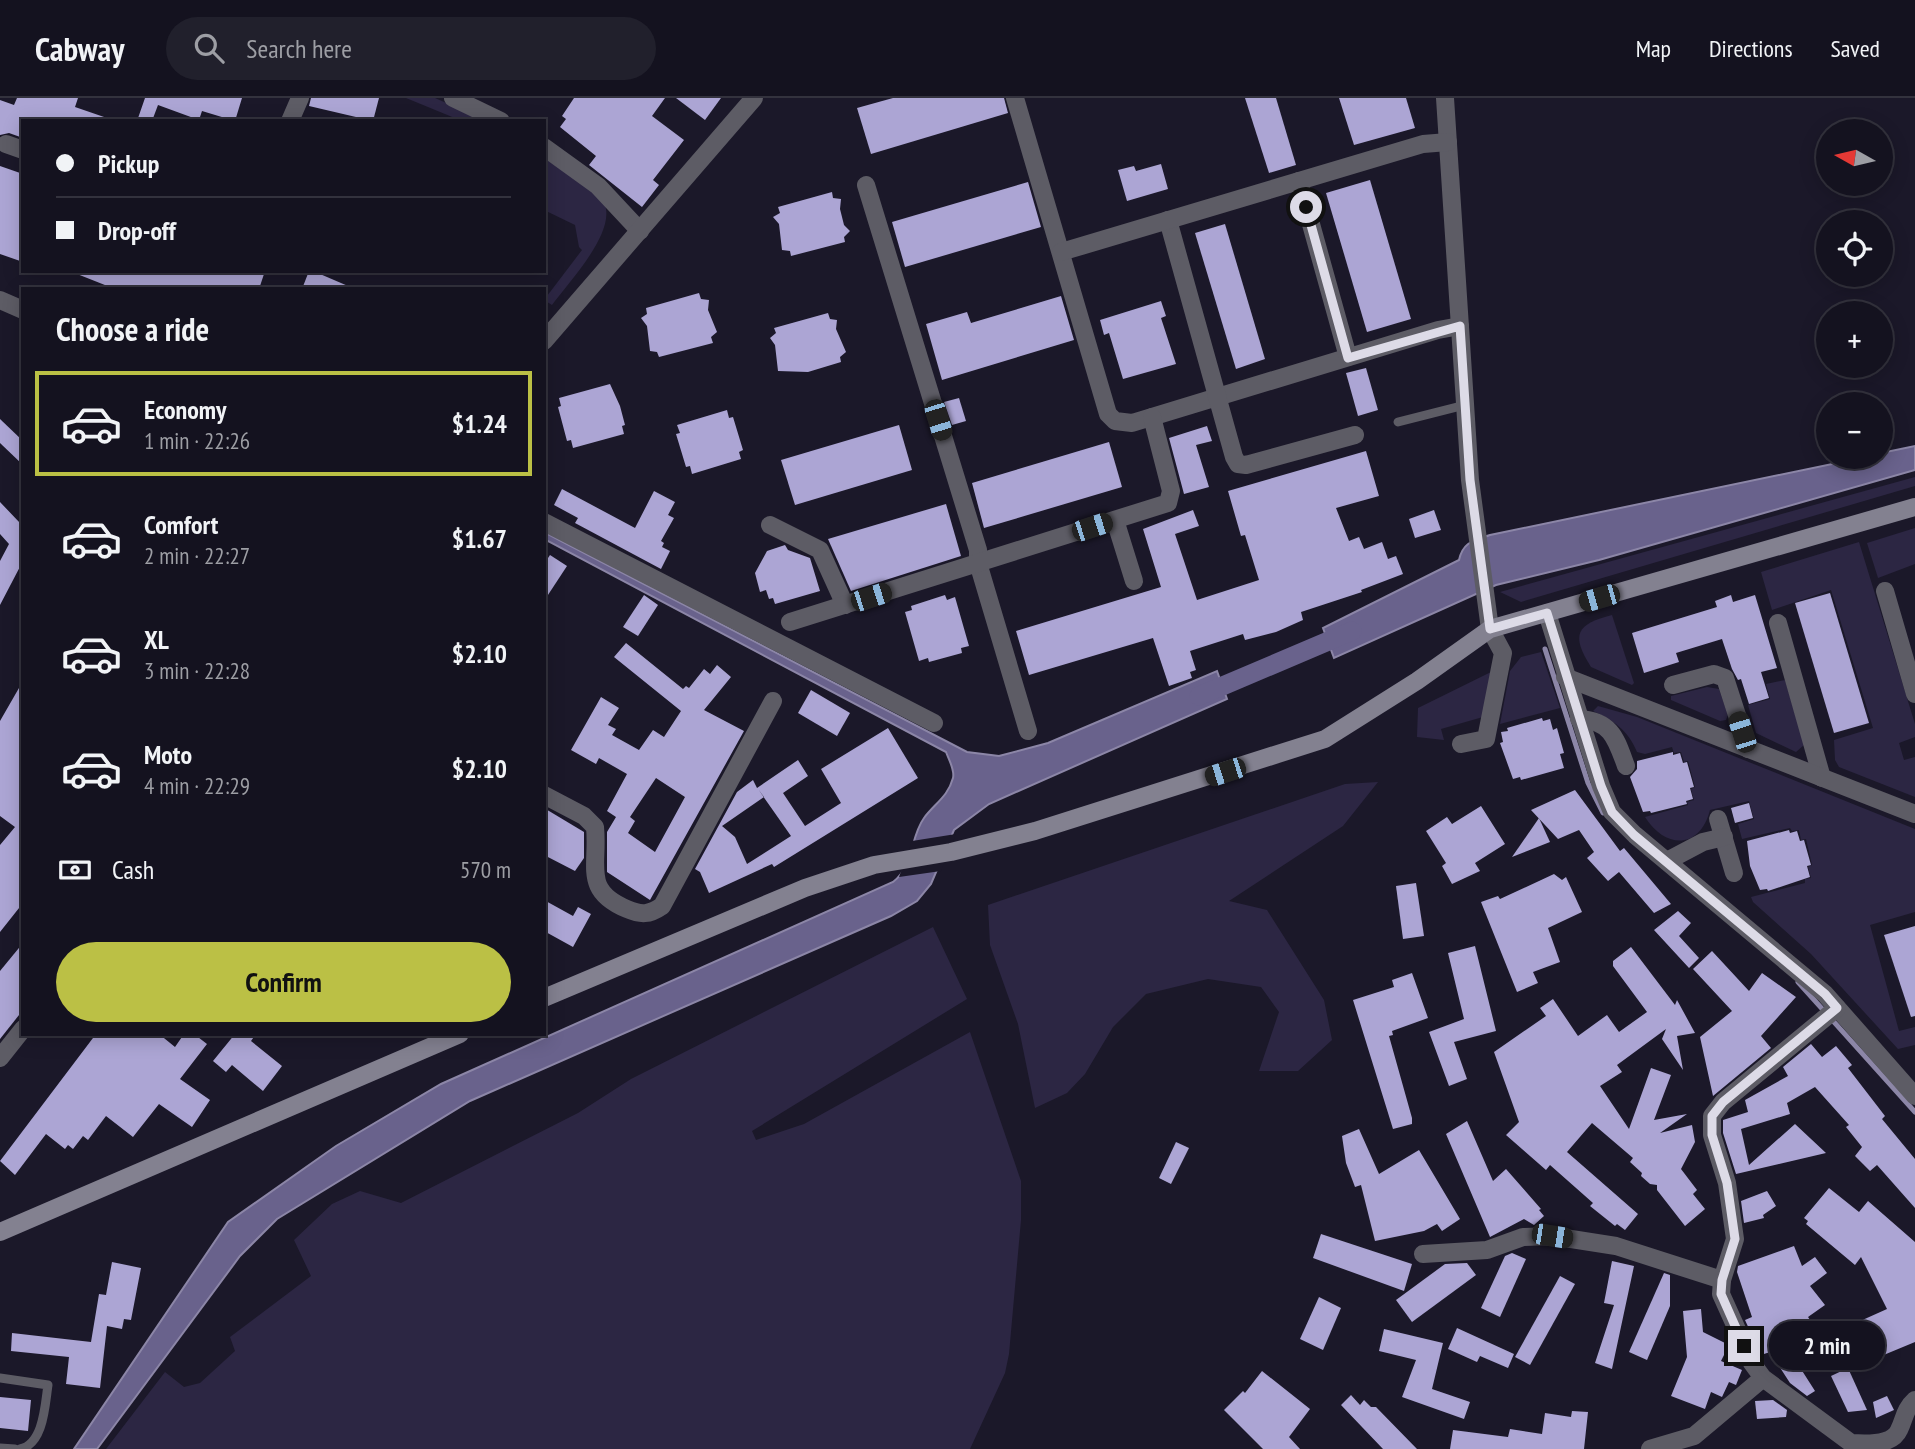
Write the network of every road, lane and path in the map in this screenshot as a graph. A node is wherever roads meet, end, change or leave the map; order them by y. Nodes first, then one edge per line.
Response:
1 (300, 98) edge
2 (453, 98) edge
3 (754, 98) edge
4 (1015, 98) edge
5 (1445, 98) edge
6 (484, 104) edge
7 (291, 119) edge
8 (499, 119) edge
9 (1448, 142) junction
10 (546, 148) edge
11 (1299, 181) junction
12 (866, 185) dead end
13 (1168, 220) junction
14 (640, 231) junction
15 (1060, 252) junction
16 (0, 300) edge
17 (21, 309) edge
18 (1460, 326) junction
19 (546, 339) edge
20 (1348, 358) junction
21 (1218, 397) junction
22 (1465, 405) junction
23 (1152, 417) junction
24 (1398, 422) dead end
25 (1355, 435) dead end
26 (1915, 508) edge
27 (1115, 520) junction
28 (546, 523) edge
29 (770, 525) dead end
30 (978, 563) junction
31 (1134, 581) dead end
32 (1885, 591) dead end
33 (845, 605) junction
34 (1547, 613) junction
35 (790, 622) dead end
36 (1778, 623) dead end
37 (1490, 629) junction
38 (1565, 677) junction
39 (1672, 685) dead end
40 (1915, 694) edge
41 (773, 701) dead end
42 (1579, 719) junction
43 (934, 723) dead end
44 (1028, 730) dead end
45 (1461, 744) dead end
46 (1748, 749) junction
47 (1626, 766) dead end
48 (1822, 778) junction
49 (546, 795) edge
50 (1915, 814) edge
51 (1718, 819) dead end
52 (1724, 837) junction
53 (1667, 861) junction
54 (1734, 873) dead end
55 (546, 997) edge
56 (1837, 1008) junction
57 (21, 1032) edge
58 (455, 1036) edge
59 (0, 1058) edge
60 (1915, 1096) edge
61 (0, 1232) edge
62 (1423, 1254) dead end
63 (1722, 1280) junction
64 (0, 1378) edge
65 (1763, 1378) junction
66 (1915, 1400) edge
67 (0, 1448) edge
68 (18, 1449) edge
69 (1650, 1449) edge

1 - 7 street
2 - 6 street
3 - 14 street
4 - 15 street
5 - 9 street
6 - 8 street
9 - 11 street
9 - 18 street
10 - 14 street
11 - 13 street
11 - 20 street
12 - 30 street
13 - 15 street
13 - 21 street
14 - 19 street
15 - 23 street
16 - 17 street
18 - 20 street
18 - 22 street
20 - 21 street
21 - 23 street
21 - 25 street
22 - 24 lane
22 - 37 street
23 - 27 street
26 - 34 main road
27 - 30 street
27 - 31 street
28 - 43 street
29 - 33 street
30 - 33 street
30 - 44 street
32 - 40 street
33 - 35 street
34 - 37 main road
34 - 38 street
36 - 48 street
37 - 45 street
37 - 55 main road
38 - 42 street
38 - 46 street
39 - 46 street
41 - 49 street
42 - 47 street
42 - 53 street
46 - 48 street
48 - 50 street
51 - 52 street
52 - 53 street
52 - 54 street
53 - 56 street
56 - 60 street
56 - 63 street
57 - 59 street
58 - 61 main road
62 - 63 street
63 - 65 street
64 - 68 lane
65 - 66 street
65 - 69 street
67 - 68 lane

